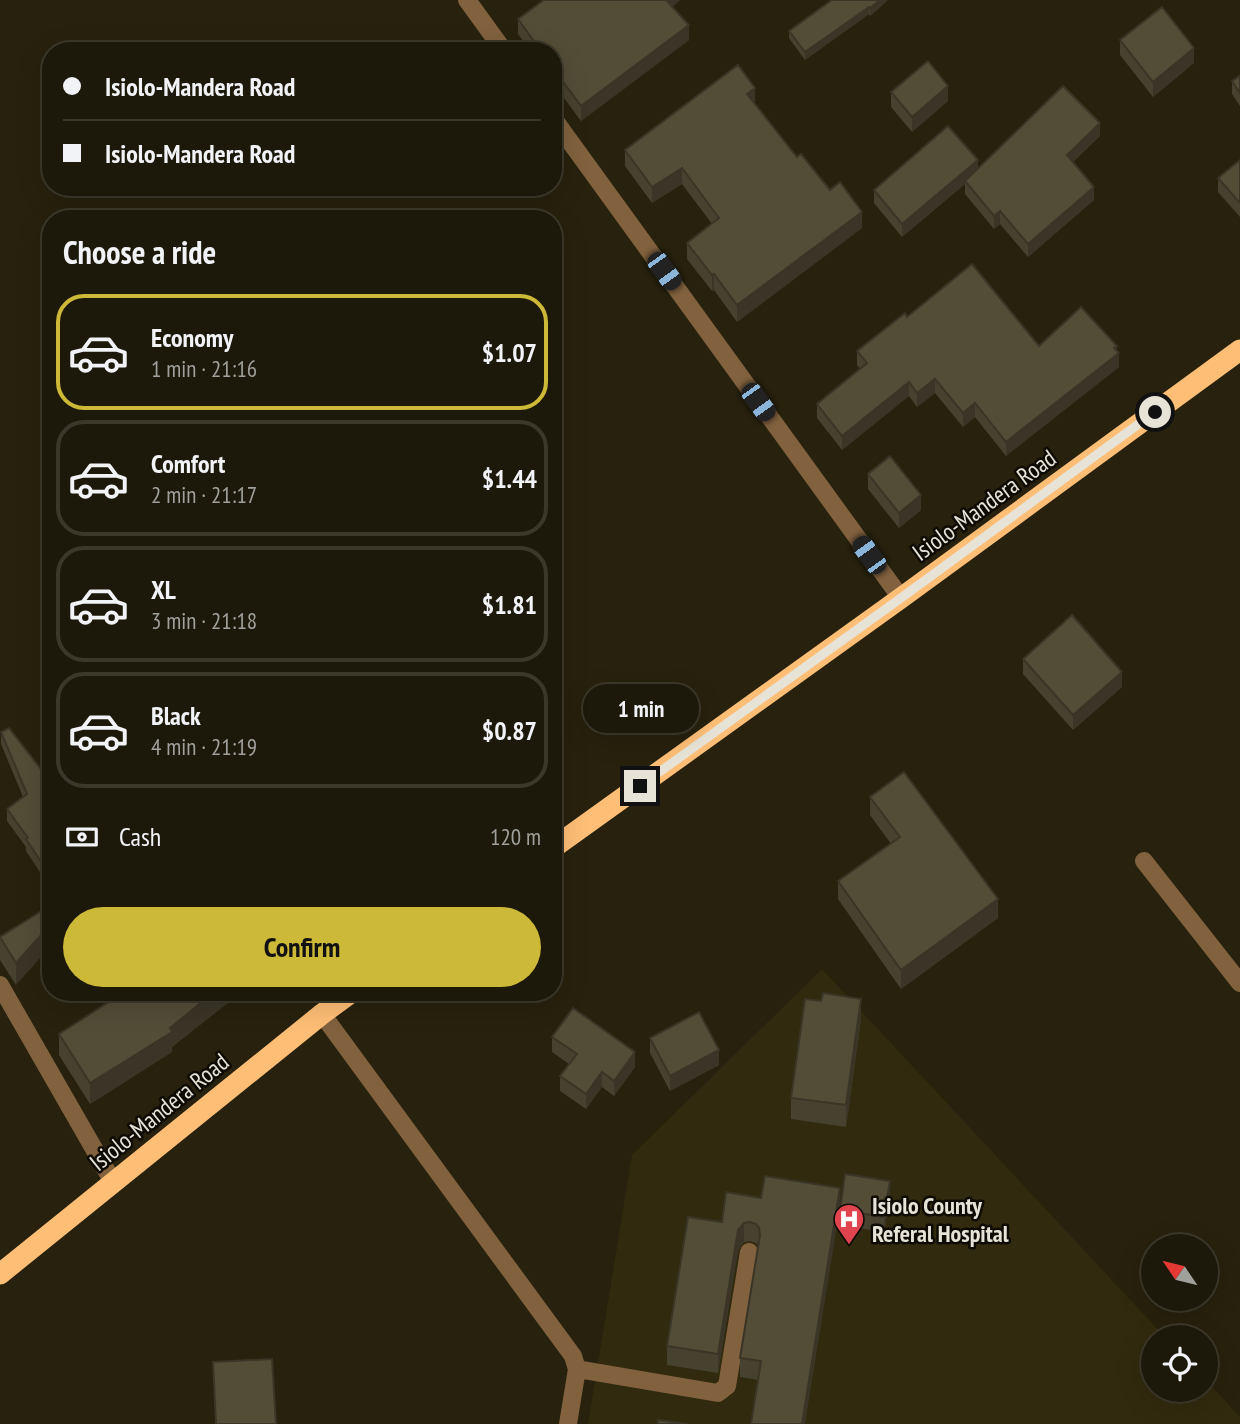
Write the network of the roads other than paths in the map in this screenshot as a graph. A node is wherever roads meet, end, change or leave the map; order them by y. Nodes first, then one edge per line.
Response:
1 (467, 0) edge
2 (497, 42) edge
3 (562, 130) edge
4 (1240, 350) edge
5 (901, 598) junction
6 (562, 842) edge
7 (1144, 861) dead end
8 (1240, 984) edge
9 (0, 985) edge
10 (340, 1001) edge
11 (322, 1014) junction
12 (114, 1182) junction
13 (748, 1252) dead end
14 (0, 1274) edge
15 (578, 1369) junction
16 (569, 1424) edge

1 - 2 street
3 - 5 street
4 - 5 highway, Isiolo-Mandera Road
5 - 6 highway, Isiolo-Mandera Road
7 - 8 street
9 - 12 street
10 - 11 highway, Isiolo-Mandera Road
11 - 12 highway, Isiolo-Mandera Road
11 - 15 street
12 - 14 highway, Isiolo-Mandera Road
13 - 15 street
15 - 16 street

